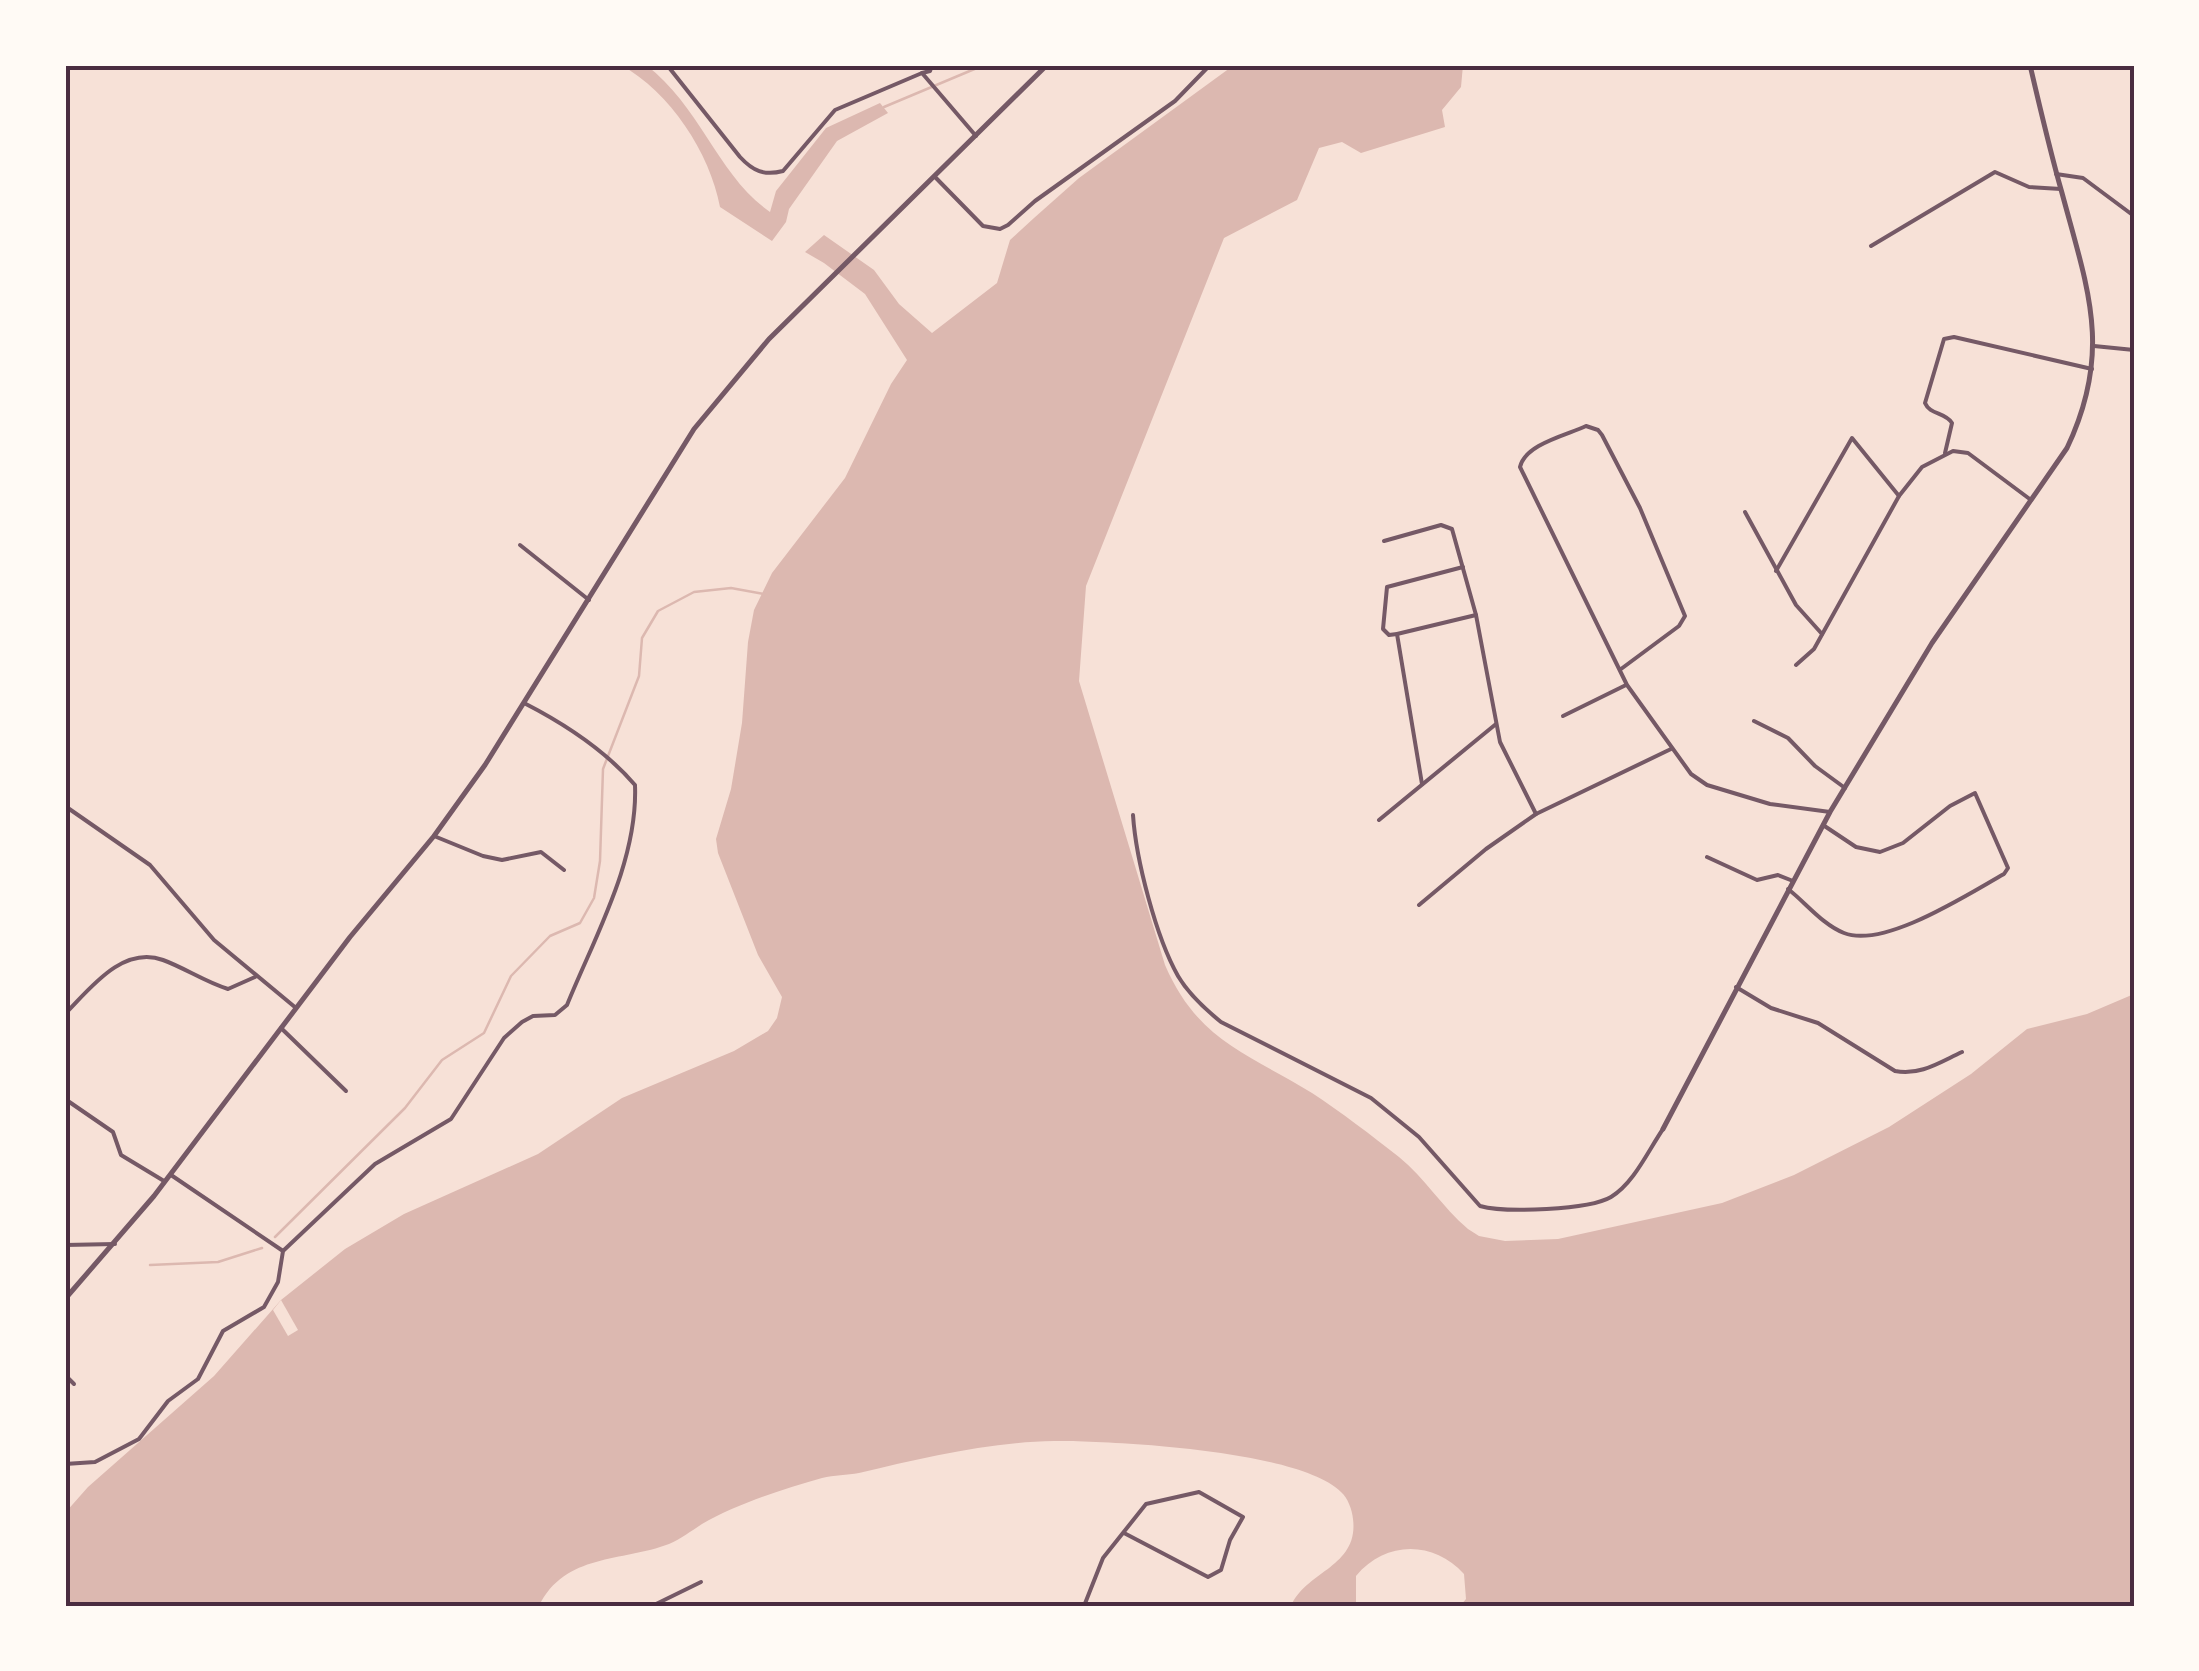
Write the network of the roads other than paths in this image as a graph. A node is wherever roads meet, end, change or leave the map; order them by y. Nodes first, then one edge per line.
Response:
1 (668, 65) edge
2 (932, 65) edge
3 (1047, 65) edge
4 (1210, 65) edge
5 (2030, 65) edge
6 (922, 73) junction
7 (976, 136) junction
8 (2056, 174) junction
9 (936, 178) junction
10 (2060, 189) junction
11 (2134, 216) edge
12 (1871, 246) dead end
13 (2094, 346) junction
14 (2134, 350) edge
15 (2092, 369) junction
16 (1945, 454) junction
17 (1899, 496) junction
18 (2031, 500) junction
19 (1745, 512) dead end
20 (1384, 542) dead end
21 (520, 544) dead end
22 (1463, 567) junction
23 (1776, 571) junction
24 (589, 600) junction
25 (1476, 615) junction
26 (1397, 634) junction
27 (1822, 634) junction
28 (1796, 665) dead end
29 (1621, 669) junction
30 (1627, 685) junction
31 (524, 703) junction
32 (1563, 716) dead end
33 (1754, 721) dead end
34 (1496, 724) junction
35 (1671, 749) junction
36 (1422, 784) junction
37 (1845, 788) junction
38 (65, 806) edge
39 (1830, 812) junction
40 (1536, 814) junction
41 (1133, 815) dead end
42 (1379, 820) dead end
43 (1824, 825) junction
44 (434, 836) junction
45 (1707, 857) dead end
46 (564, 870) dead end
47 (1792, 881) junction
48 (1788, 889) junction
49 (1419, 905) dead end
50 (256, 976) junction
51 (1736, 987) junction
52 (296, 1008) junction
53 (65, 1014) edge
54 (281, 1028) junction
55 (1962, 1052) dead end
56 (346, 1091) dead end
57 (65, 1099) edge
58 (1662, 1129) joint
59 (170, 1174) junction
60 (164, 1182) junction
61 (116, 1244) junction
62 (65, 1245) edge
63 (282, 1250) junction
64 (65, 1299) edge
65 (65, 1375) edge
66 (74, 1384) dead end
67 (65, 1464) edge
68 (1124, 1534) dead end
69 (701, 1582) dead end
70 (652, 1606) edge
71 (1084, 1606) edge

1 - 6 street
2 - 6 street
3 - 7 street
4 - 9 street
5 - 8 street
6 - 7 street
7 - 9 street
8 - 10 street
8 - 11 street
9 - 24 street
10 - 12 street
10 - 13 street
13 - 14 street
13 - 15 street
15 - 16 street
15 - 18 street
16 - 17 street
16 - 18 street
17 - 23 street
17 - 27 street
18 - 37 street
19 - 23 street
20 - 22 street
21 - 24 street
22 - 25 street
22 - 26 street
23 - 27 street
24 - 31 street
25 - 26 street
25 - 34 street
26 - 36 street
27 - 28 street
29 - 29 street
29 - 30 street
30 - 32 street
30 - 35 street
31 - 44 street
31 - 63 street
33 - 37 street
34 - 36 street
34 - 40 street
35 - 39 street
35 - 40 street
36 - 42 street
37 - 39 street
38 - 50 street
39 - 43 street
40 - 49 street
41 - 58 street
43 - 47 street
43 - 48 street
44 - 46 street
44 - 52 street
45 - 47 street
47 - 48 street
48 - 51 street
50 - 52 street
50 - 53 street
51 - 55 street
51 - 58 street
52 - 54 street
54 - 56 street
54 - 59 street
57 - 60 street
59 - 60 street
59 - 63 street
60 - 61 street
61 - 62 street
61 - 64 street
63 - 67 street
65 - 66 street
68 - 71 street
69 - 70 street

